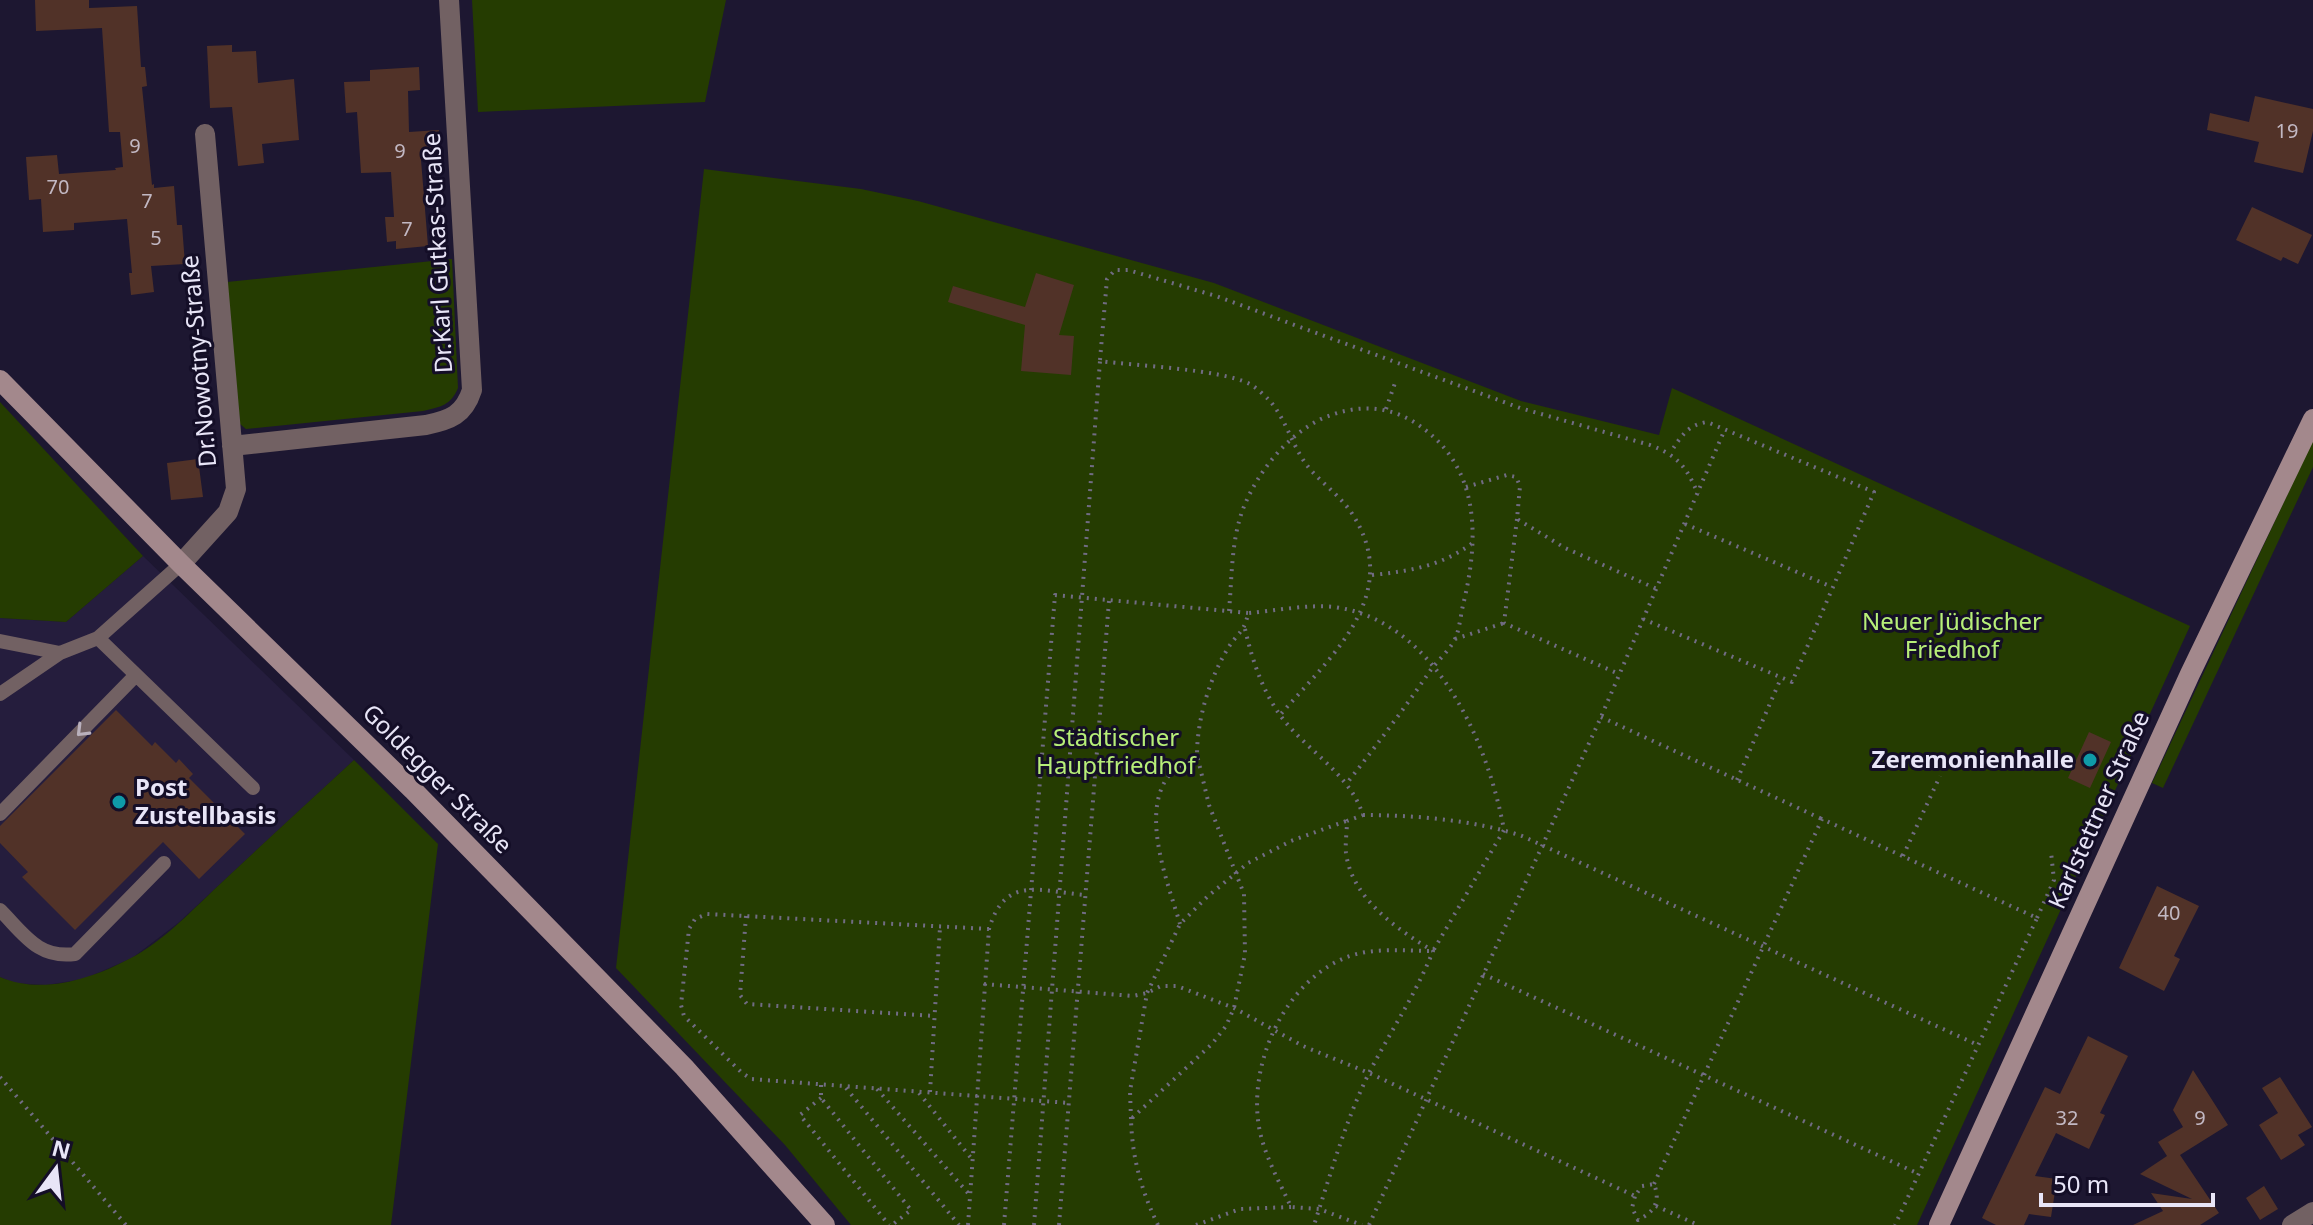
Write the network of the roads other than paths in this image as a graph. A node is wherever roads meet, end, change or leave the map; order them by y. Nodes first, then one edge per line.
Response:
1 (449, 0) edge
2 (205, 134) dead end
3 (0, 380) edge
4 (2313, 419) edge
5 (232, 446) junction
6 (181, 564) junction
7 (98, 638) junction
8 (0, 641) edge
9 (60, 653) junction
10 (136, 675) junction
11 (0, 694) edge
12 (253, 788) dead end
13 (0, 814) edge
14 (164, 863) dead end
15 (0, 910) edge
16 (2313, 1212) edge
17 (825, 1225) edge
18 (1939, 1225) edge
19 (2292, 1225) edge

1 - 5 street, Dr.Karl Gutkas-Straße
2 - 5 street, Dr.Nowotny-Straße
3 - 6 street, Goldegger Straße
4 - 18 street, Karlstettner Straße
5 - 6 street, Dr.Nowotny-Straße
6 - 7 lane
6 - 17 street, Goldegger Straße
7 - 9 lane
7 - 10 lane
8 - 9 lane
9 - 11 lane
10 - 12 lane
10 -> 13 lane
14 - 15 lane
16 - 19 street

